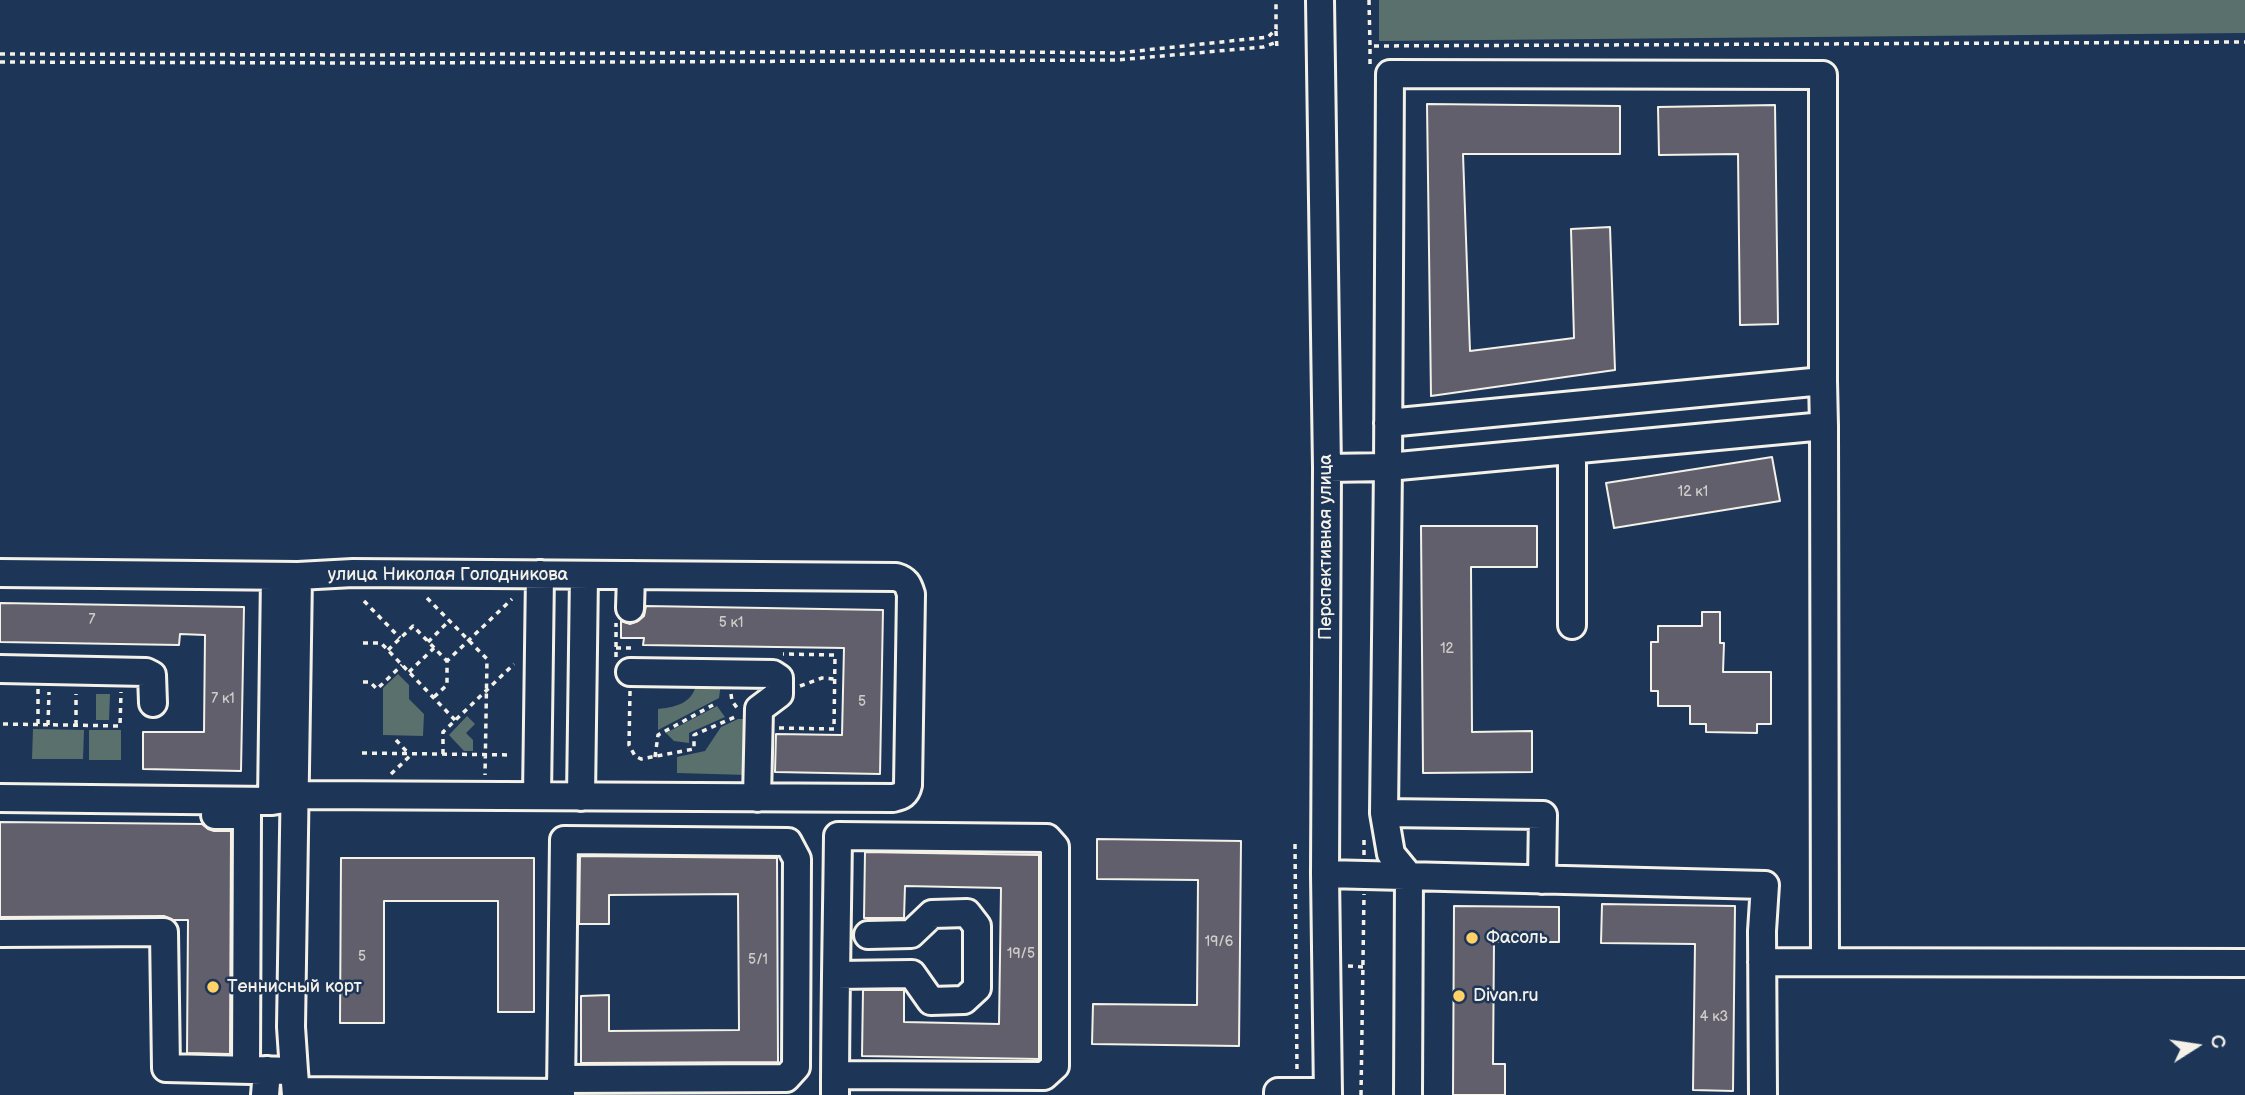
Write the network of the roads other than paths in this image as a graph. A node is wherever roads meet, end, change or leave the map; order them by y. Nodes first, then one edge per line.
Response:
1 (1320, 0) edge
2 (1824, 382) junction
3 (1388, 423) junction
4 (1824, 426) junction
5 (1572, 450) junction
6 (1388, 467) junction
7 (1327, 468) junction
8 (0, 573) edge
9 (540, 574) junction
10 (584, 575) junction
11 (631, 575) junction
12 (286, 576) junction
13 (623, 618) road end
14 (1572, 625) dead end
15 (625, 660) road end
16 (0, 669) edge
17 (153, 703) dead end
18 (537, 796) junction
19 (581, 797) junction
20 (0, 798) edge
21 (757, 798) junction
22 (283, 799) junction
23 (1384, 813) junction
24 (0, 814) edge
25 (1325, 874) junction
26 (1409, 876) junction
27 (1542, 880) junction
28 (0, 933) edge
29 (911, 934) junction
30 (868, 935) dead end
31 (1762, 962) junction
32 (1825, 962) junction
33 (2245, 963) edge
34 (912, 974) junction
35 (836, 975) junction
36 (259, 1078) edge
37 (835, 1085) edge
38 (296, 1086) edge
39 (561, 1089) edge
40 (1288, 1093) edge
41 (1328, 1093) edge
42 (1408, 1095) edge
43 (1763, 1095) edge

1 - 7 street, Перспективная улица
2 - 3 street
2 - 3 street
2 - 4 street
3 - 6 street
4 - 5 street
4 - 32 street
5 - 6 street
5 - 14 street
6 - 7 street
6 - 23 street
7 - 25 street, Перспективная улица
8 - 12 street, улица Николая Голодникова
9 - 10 street, улица Николая Голодникова
9 - 12 street, улица Николая Голодникова
9 - 18 street
10 - 11 street, улица Николая Голодникова
10 - 19 street
11 - 13 street
11 - 21 street, улица Николая Голодникова
12 - 22 street
15 - 21 street
16 - 17 street
18 - 19 street
18 - 22 street
19 - 21 street
20 - 22 street
22 - 38 street
23 - 26 street
23 - 27 street
24 - 36 street
25 - 26 street
25 - 41 street, Перспективная улица
26 - 27 street
26 - 42 street
27 - 31 street
28 - 36 street
29 - 30 street
29 - 34 street
29 - 34 street
31 - 32 street
31 - 43 street
32 - 33 street
34 - 35 street
35 - 37 street
35 - 37 street
36 - 38 street
38 - 39 street
39 - 39 street
40 - 41 street

